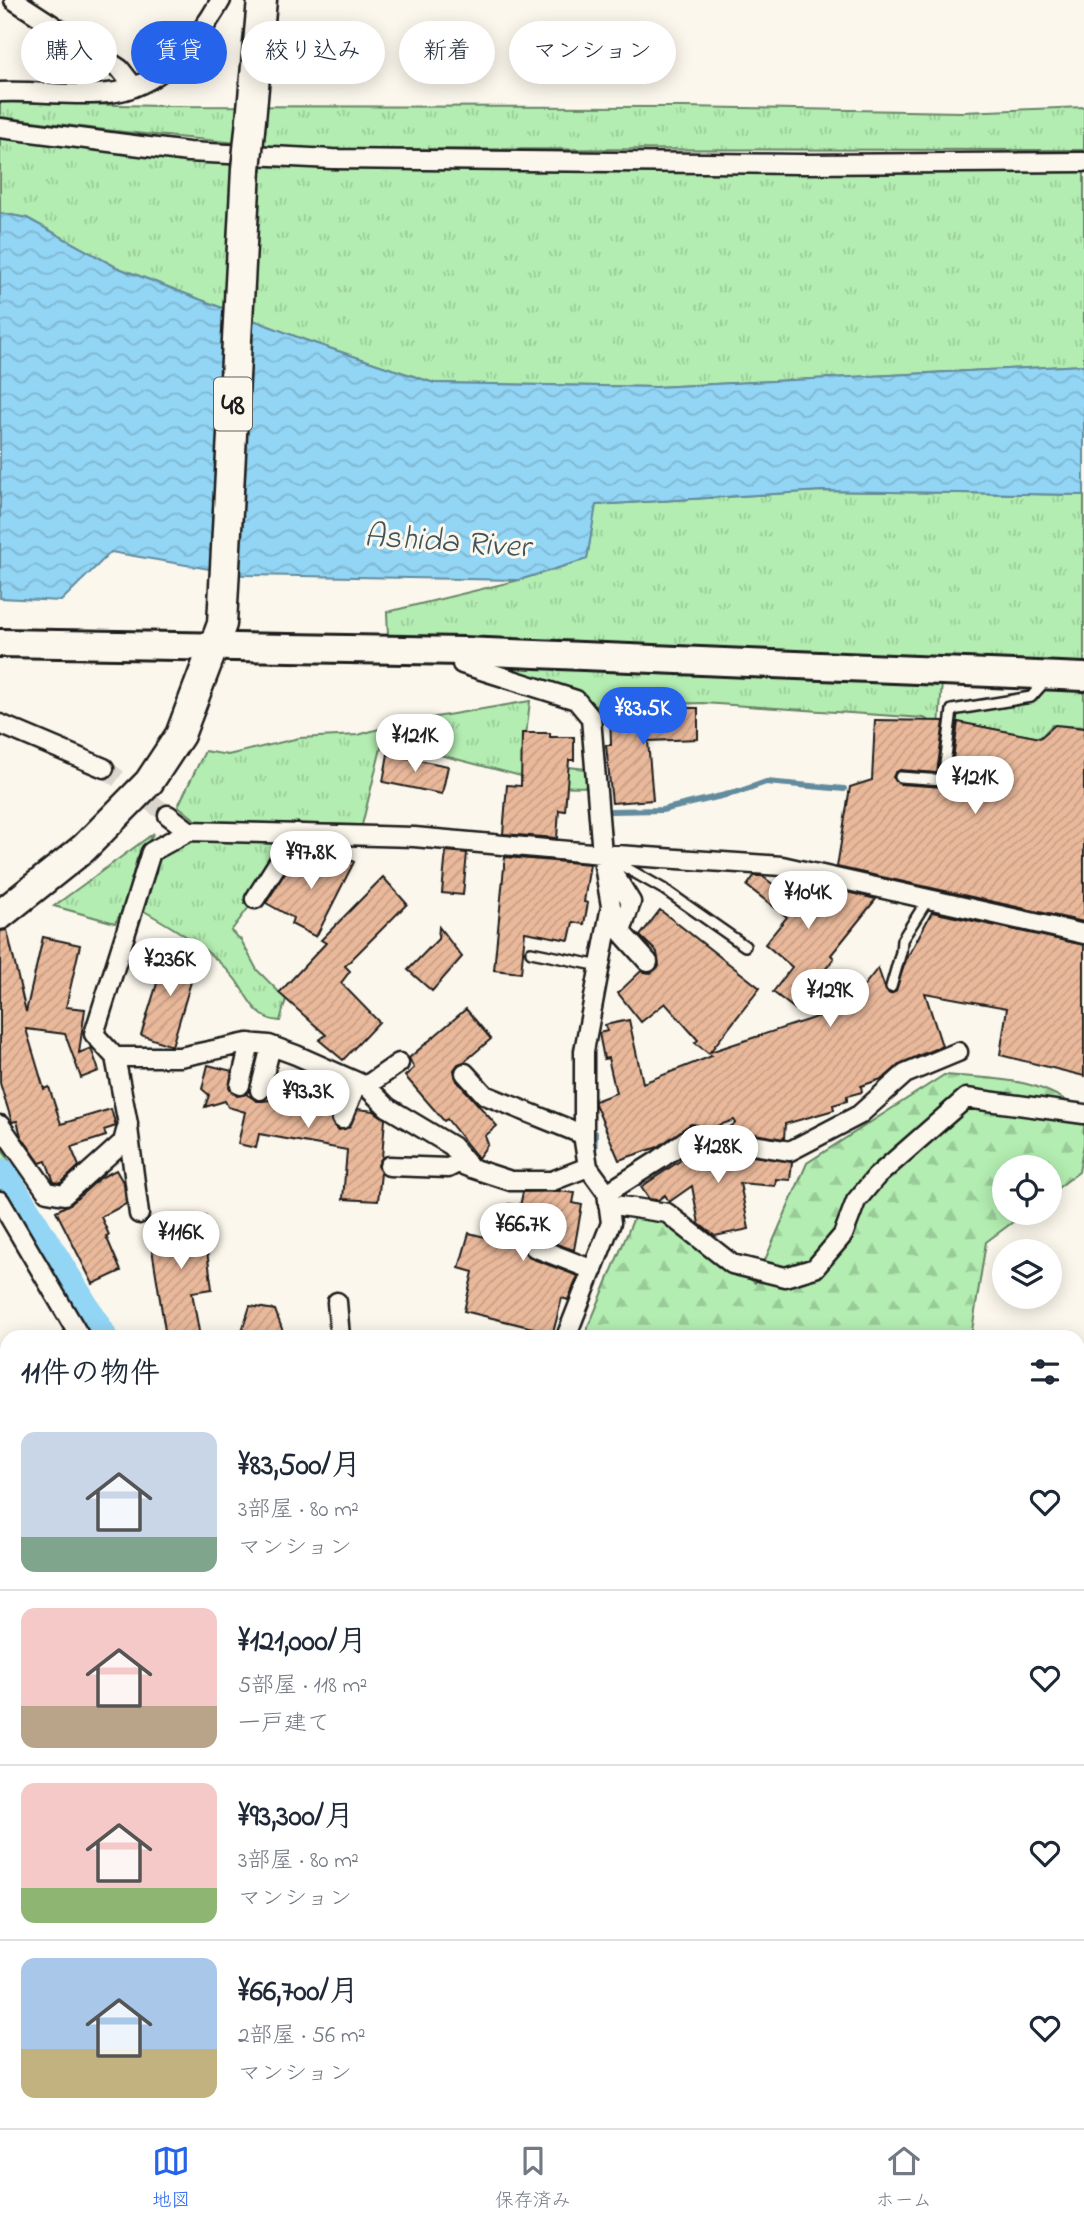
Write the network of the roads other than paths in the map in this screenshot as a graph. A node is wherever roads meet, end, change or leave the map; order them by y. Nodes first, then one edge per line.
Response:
1 (15, 0) edge
2 (220, 0) edge
3 (262, 0) edge
4 (134, 87) junction
5 (0, 92) edge
6 (0, 128) edge
7 (1084, 162) edge
8 (217, 636) junction
9 (0, 643) edge
10 (463, 651) junction
11 (1051, 675) junction
12 (1084, 677) edge
13 (0, 724) edge
14 (104, 768) tunnel mouth
15 (900, 777) dead end
16 (168, 815) tunnel mouth
17 (189, 831) junction
18 (297, 833) junction
19 (602, 854) junction
20 (255, 899) dead end
21 (928, 899) junction
22 (0, 915) edge
23 (1084, 934) edge
24 (745, 946) dead end
25 (531, 952) dead end
26 (648, 962) dead end
27 (600, 967) junction
28 (891, 987) dead end
29 (250, 1043) junction
30 (271, 1046) junction
31 (958, 1052) dead end
32 (115, 1057) junction
33 (399, 1063) dead end
34 (465, 1073) dead end
35 (361, 1084) junction
36 (240, 1085) dead end
37 (260, 1090) dead end
38 (1084, 1115) edge
39 (342, 1119) dead end
40 (128, 1124) junction
41 (0, 1125) edge
42 (584, 1135) junction
43 (389, 1166) dead end
44 (588, 1167) junction
45 (471, 1168) junction
46 (608, 1198) junction
47 (0, 1201) edge
48 (139, 1214) dead end
49 (534, 1247) dead end
50 (593, 1270) junction
51 (337, 1302) dead end
52 (75, 1330) edge
53 (339, 1330) edge
54 (569, 1330) edge

1 - 4 street
2 - 4 street
3 - 8 main road, 48, bridge
4 - 5 street
6 - 7 street
8 - 9 street
8 - 10 street
8 - 22 main road, 48
10 - 11 street
10 - 19 street
11 - 12 street
11 - 15 lane
13 - 14 street
16 - 17 street
17 - 18 street
17 - 32 street
18 - 19 street
18 - 20 street
19 - 21 street
19 - 24 lane
19 - 26 street
19 - 27 street
21 - 23 street
21 - 28 lane
25 - 27 lane
27 - 42 street
29 - 30 street
29 - 32 street
29 - 36 street
30 - 35 street
30 - 37 street
31 - 46 street
32 - 40 street
33 - 35 street
34 - 42 street
35 - 39 street
35 - 45 street
38 - 46 street
40 - 41 street
40 - 48 street
42 - 44 street
43 - 45 street
44 - 45 street
44 - 46 street
46 - 50 street
47 - 52 street
49 - 50 street
50 - 54 street
51 - 53 street

